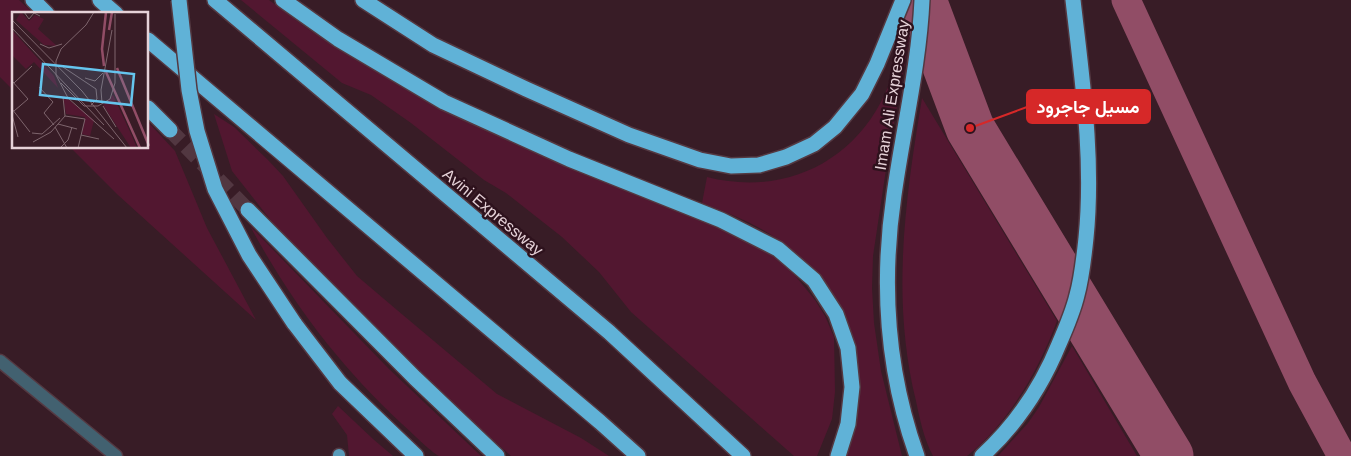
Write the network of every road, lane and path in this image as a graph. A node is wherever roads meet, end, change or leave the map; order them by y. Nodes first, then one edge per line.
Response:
1 (33, 0) edge
2 (100, 0) edge
3 (179, 0) edge
4 (215, 0) edge
5 (282, 0) edge
6 (364, 0) edge
7 (903, 0) edge
8 (922, 0) edge
9 (1073, 0) edge
10 (46, 12) edge
11 (114, 12) edge
12 (149, 41) edge
13 (149, 109) edge
14 (170, 130) tunnel mouth
15 (248, 210) tunnel mouth
16 (0, 362) edge
17 (116, 456) edge
18 (416, 456) edge
19 (497, 456) edge
20 (638, 456) edge
21 (743, 456) edge
22 (838, 456) edge
23 (917, 456) edge
24 (982, 456) edge

1 - 10 highway
2 - 11 highway
3 - 18 highway, bridge
4 - 21 highway, Avini Expressway
5 - 22 highway
6 - 7 highway
8 - 23 highway, Imam Ali Expressway
9 - 24 highway
12 - 20 highway
13 - 14 highway
15 - 19 highway
16 - 17 street

